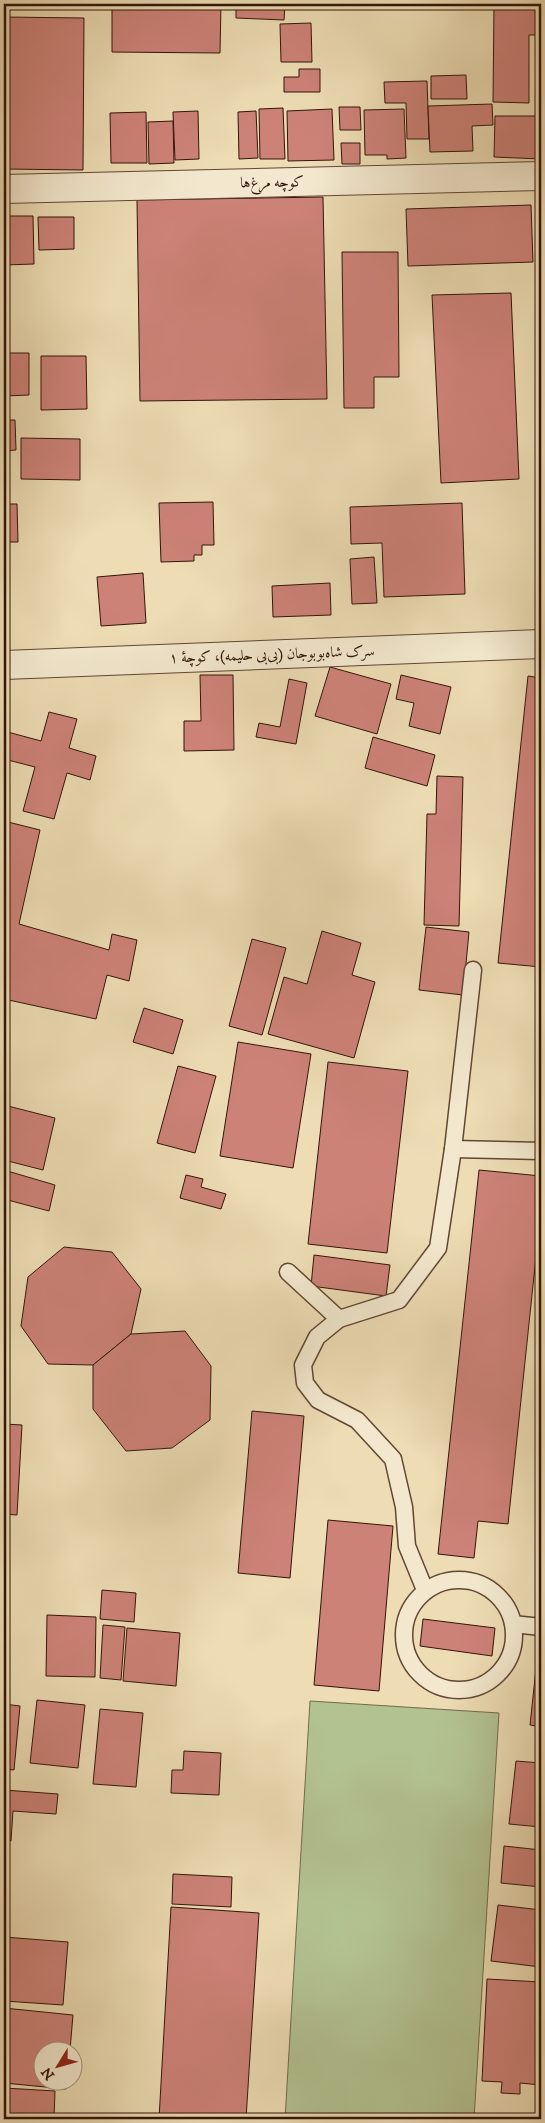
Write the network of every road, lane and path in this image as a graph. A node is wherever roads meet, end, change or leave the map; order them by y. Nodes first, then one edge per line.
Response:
1 (541, 176) edge
2 (4, 189) edge
3 (541, 644) edge
4 (4, 665) edge
5 (473, 970) dead end
6 (453, 1149) junction
7 (541, 1151) edge
8 (288, 1272) dead end
9 (338, 1319) junction
10 (425, 1590) junction
11 (514, 1624) junction
12 (541, 1627) edge

1 - 2 street, کوچه مرغ‌ها
3 - 4 street, سرک شاه‌بوبوجان (بی‌بی حلیمه)، کوچۀ ۱
5 - 6 lane
6 - 7 lane
6 - 9 lane
8 - 9 lane
9 - 10 lane
10 - 11 lane
10 - 11 lane
11 - 12 lane

